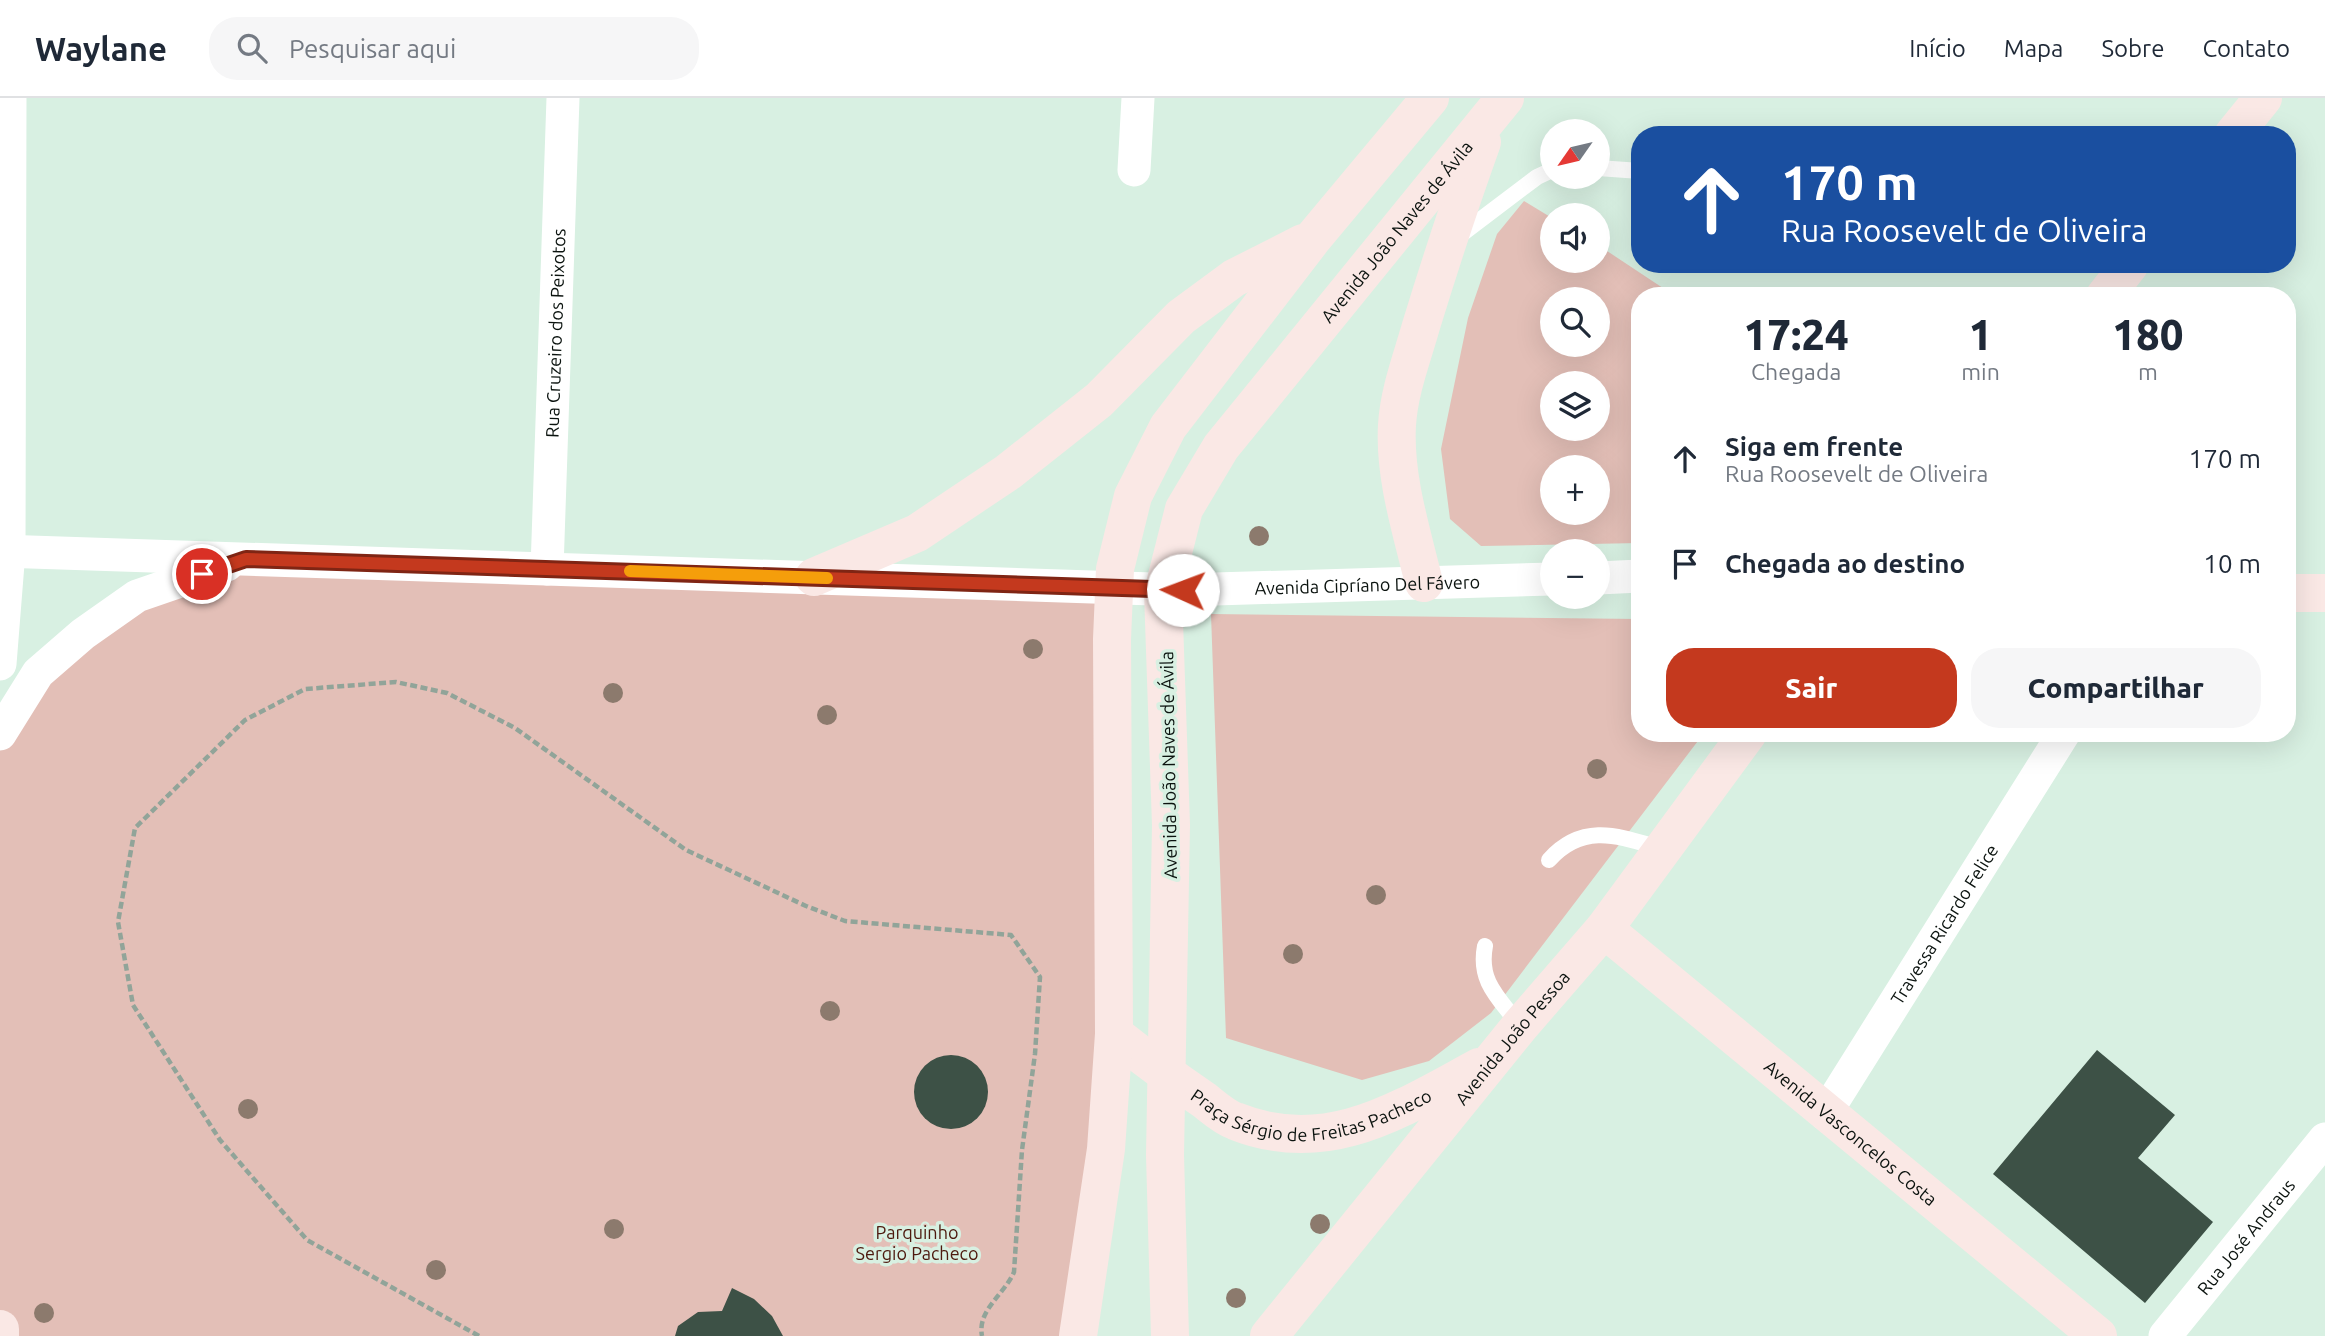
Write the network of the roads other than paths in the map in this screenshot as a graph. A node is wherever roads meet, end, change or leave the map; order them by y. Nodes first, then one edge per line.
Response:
1 (10, 98) edge
2 (563, 98) edge
3 (1138, 98) edge
4 (1430, 98) edge
5 (2263, 98) edge
6 (1498, 106) edge
7 (2240, 126) edge
8 (1610, 169) edge
9 (1134, 170) dead end
10 (1631, 170) edge
11 (1540, 176) edge
12 (1314, 237) junction
13 (1445, 246) junction
14 (2123, 273) edge
15 (2112, 287) edge
16 (4, 551) edge
17 (246, 559) junction
18 (547, 569) junction
19 (1631, 576) edge
20 (814, 577) junction
21 (1610, 577) edge
22 (1540, 579) edge
23 (1424, 583) junction
24 (2296, 593) edge
25 (2325, 593) edge
26 (0, 664) edge
27 (0, 734) edge
28 (1738, 742) edge
29 (2058, 742) edge
30 (1665, 850) junction
31 (1549, 860) dead end
32 (1604, 929) junction
33 (1485, 946) dead end
34 (1520, 1026) junction
35 (1114, 1034) junction
36 (1493, 1060) junction
37 (1168, 1076) junction
38 (1825, 1114) junction
39 (2325, 1139) edge
40 (1106, 1149) junction
41 (1165, 1155) junction
42 (0, 1329) edge
43 (0, 1336) edge
44 (1078, 1336) edge
45 (1170, 1336) edge
46 (1269, 1336) edge
47 (2098, 1336) edge
48 (2165, 1336) edge

1 - 16 street
2 - 18 street, Rua Cruzeiro dos Peixotos
3 - 9 street
4 - 12 main road
5 - 7 main road
6 - 13 main road
6 - 37 main road, Avenida João Naves de Ávila
8 - 10 lane
11 - 13 lane
12 - 20 main road
12 - 35 main road
13 - 23 main road
14 - 15 main road
16 - 17 street
16 - 26 street
17 - 18 street
17 - 27 street
18 - 20 street
19 - 21 street
20 - 23 street, Avenida Cipríano Del Fávero
22 - 23 street, Avenida Cipríano Del Fávero
24 - 25 main road
28 - 30 main road, Avenida João Pessoa
29 - 38 street, Travessa Ricardo Felice
30 - 31 lane
30 - 32 main road, Avenida João Pessoa
32 - 34 main road, Avenida João Pessoa
32 - 38 main road, Avenida Vasconcelos Costa
33 - 34 lane
34 - 36 main road, Avenida João Pessoa
35 - 37 main road, Praça Sérgio de Freitas Pacheco
35 - 40 main road
36 - 37 main road, Praça Sérgio de Freitas Pacheco
36 - 46 main road, Avenida João Pessoa
37 - 41 main road, Avenida João Naves de Ávila
38 - 47 main road, Avenida Vasconcelos Costa
39 - 48 street, Rua José Andraus
40 - 41 main road
40 - 44 main road
41 - 45 main road, Avenida João Naves de Ávila
42 - 43 main road

